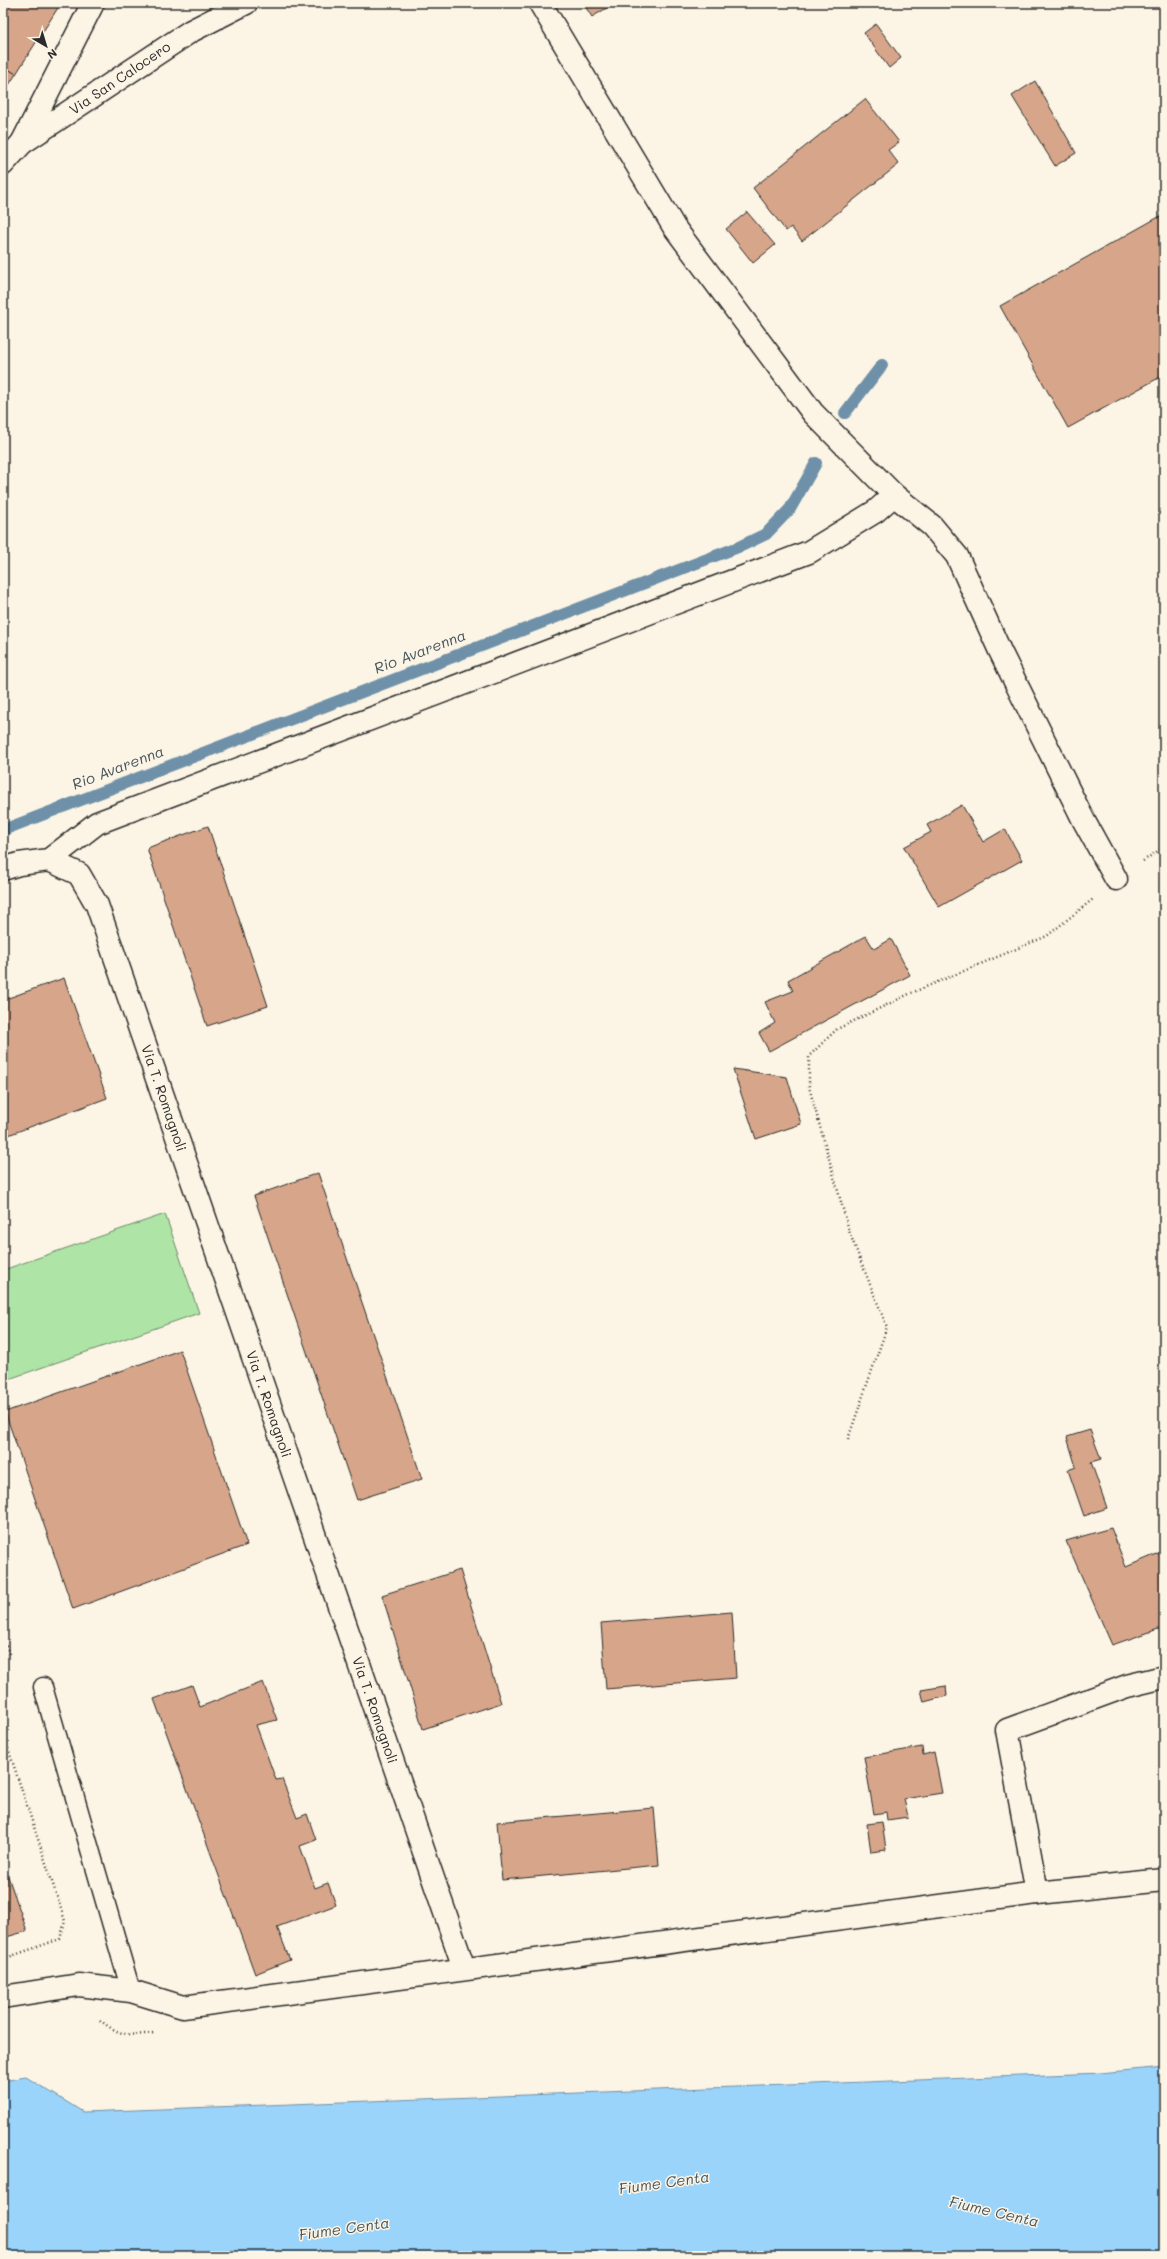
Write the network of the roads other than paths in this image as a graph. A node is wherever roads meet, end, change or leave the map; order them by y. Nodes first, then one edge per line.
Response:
1 (93, 3) edge
2 (246, 3) edge
3 (540, 3) edge
4 (22, 143) junction
5 (3, 164) edge
6 (894, 495) junction
7 (49, 860) junction
8 (3, 869) edge
9 (1116, 878) road end
10 (1164, 1676) edge
11 (43, 1687) dead end
12 (1164, 1880) edge
13 (1037, 1893) junction
14 (464, 1968) junction
15 (131, 1991) junction
16 (3, 1996) edge

1 - 4 street
2 - 4 street, Via San Calocero
3 - 6 street
4 - 5 street, Via San Calocero
6 - 7 street
6 - 9 street
7 - 8 street
7 - 14 street, Via T. Romagnoli
10 - 13 street
11 - 15 lane
12 - 13 street
13 - 14 street
14 - 15 street
15 - 16 street

